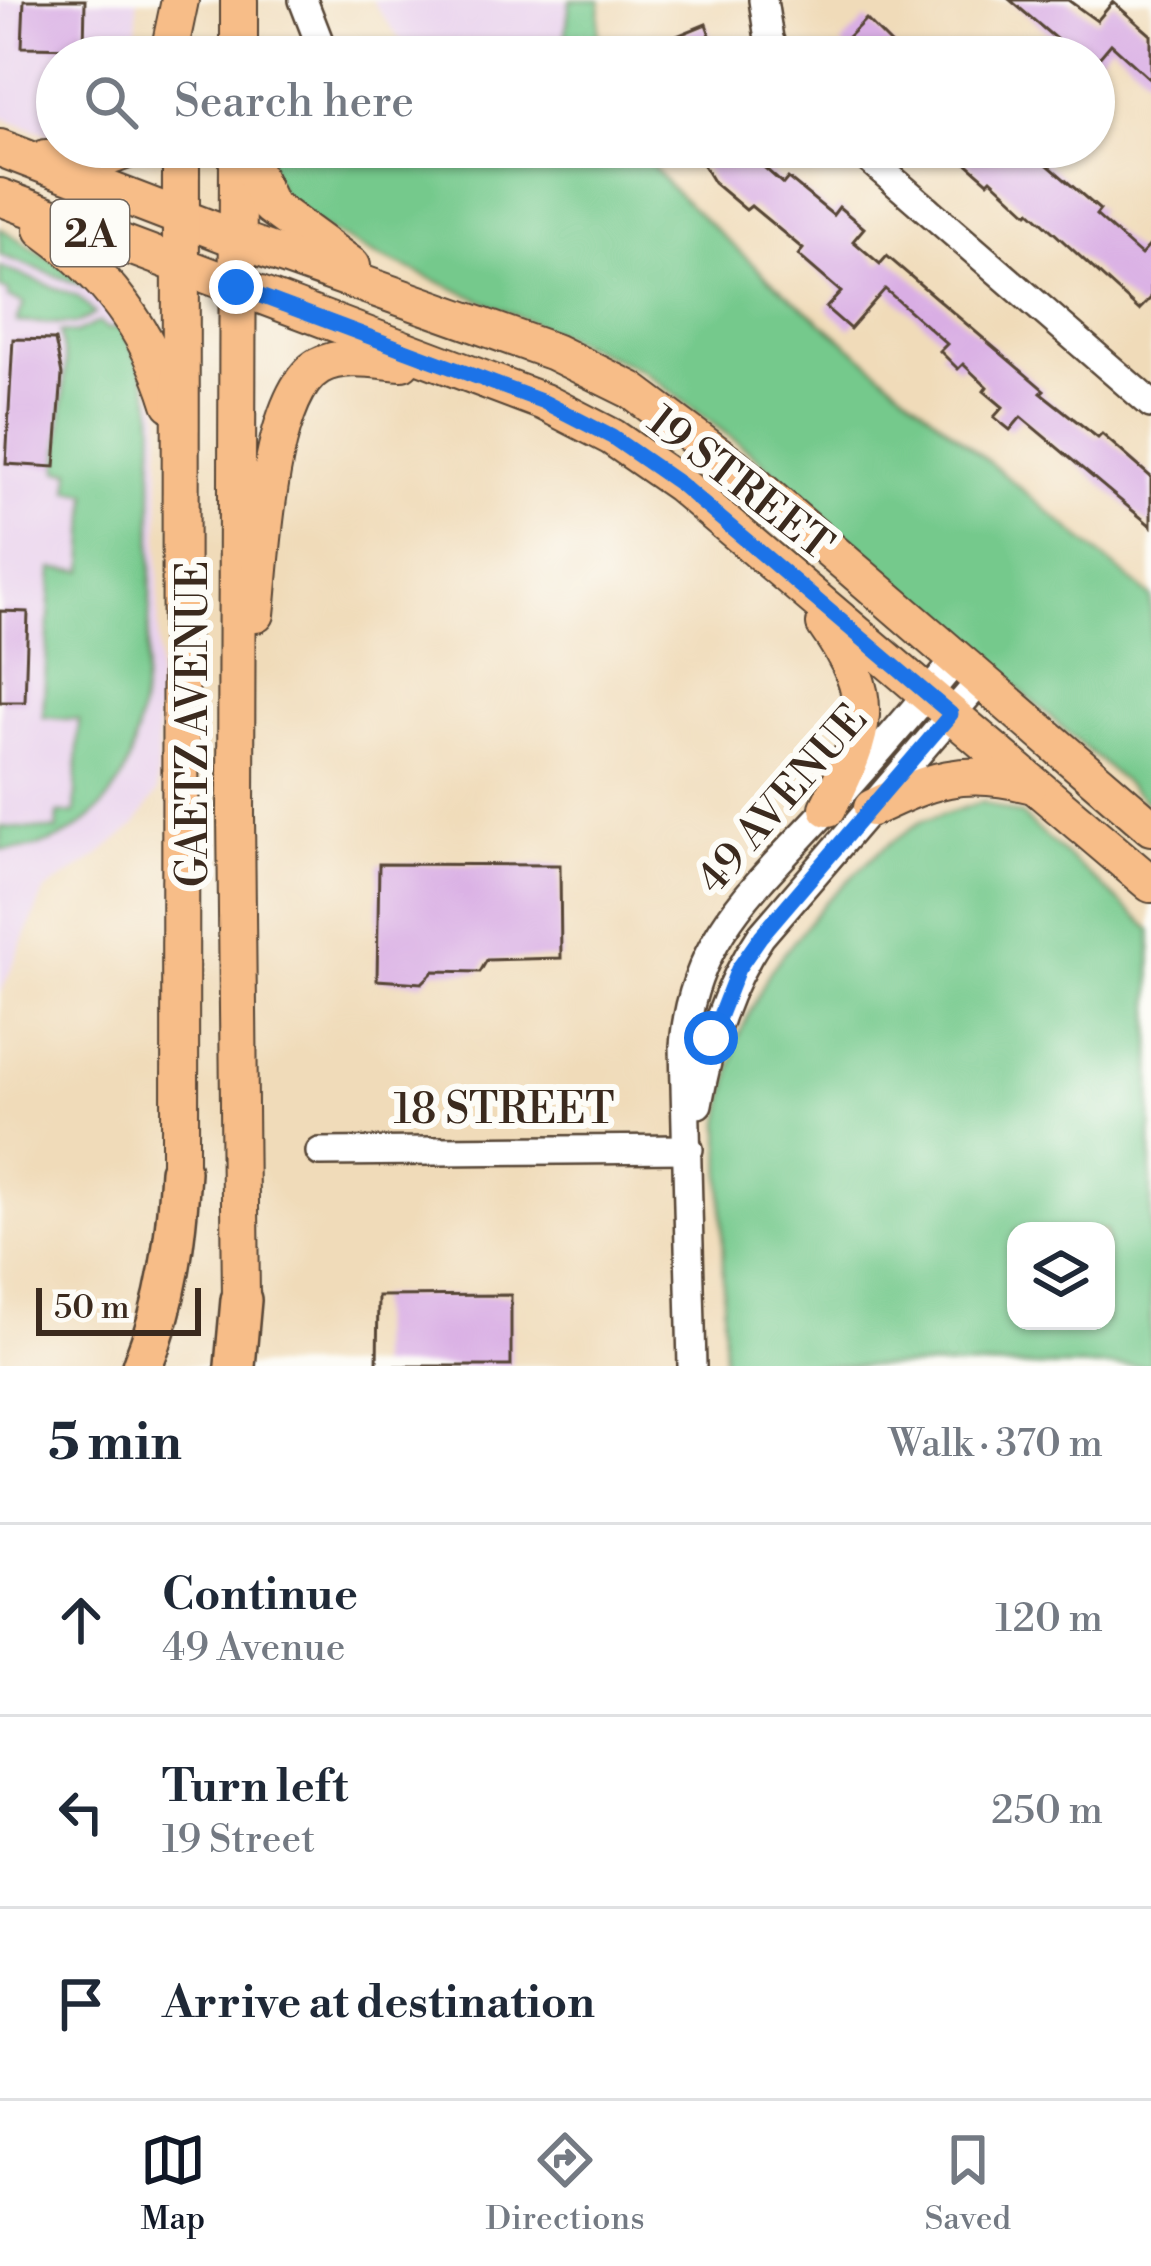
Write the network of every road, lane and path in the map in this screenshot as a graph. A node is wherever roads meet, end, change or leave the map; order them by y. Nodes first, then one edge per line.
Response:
1 (180, 0) edge
2 (239, 0) edge
3 (303, 0) edge
4 (763, 0) edge
5 (172, 36) edge
6 (181, 36) edge
7 (239, 36) edge
8 (317, 36) edge
9 (769, 36) edge
10 (52, 168) edge
11 (181, 168) edge
12 (240, 168) edge
13 (251, 168) edge
14 (879, 168) edge
15 (0, 198) edge
16 (182, 217) junction
17 (237, 239) junction
18 (181, 267) junction
19 (236, 287) junction
20 (389, 292) junction
21 (452, 368) junction
22 (1151, 404) edge
23 (181, 435) junction
24 (796, 581) junction
25 (969, 670) junction
26 (939, 704) junction
27 (1033, 785) junction
28 (828, 808) junction
29 (872, 808) junction
30 (236, 815) junction
31 (1151, 827) edge
32 (1151, 884) edge
33 (689, 1149) junction
34 (320, 1152) dead end
35 (180, 1171) joint
36 (241, 1300) joint
37 (142, 1366) edge
38 (235, 1366) edge
39 (692, 1366) edge

1 - 5 main road
1 - 6 main road
2 - 7 main road
3 - 8 street
4 - 9 street
10 - 16 main road, 19 STREET / 2A
11 - 16 main road, GAETZ AVENUE / 2A
12 - 17 main road, GAETZ AVENUE
13 - 20 main road
14 - 22 street
15 - 18 main road, 19 STREET / 2A
15 - 23 main road
16 - 17 main road, 19 STREET / 2A
16 - 18 main road, GAETZ AVENUE / 2A
17 - 19 main road, GAETZ AVENUE
17 - 20 main road, 19 STREET
18 - 19 main road, 19 STREET / 2A
18 - 23 main road, GAETZ AVENUE
19 - 21 main road, 19 STREET
19 - 30 main road, GAETZ AVENUE
20 - 25 main road, 19 STREET
21 - 24 main road, 19 STREET
21 - 30 main road
23 - 35 main road, GAETZ AVENUE
24 - 26 main road, 19 STREET
24 - 28 main road
25 - 26 street, 49 AVENUE
25 - 31 main road, 19 STREET
26 - 27 main road, 19 STREET
26 - 28 street, 49 AVENUE
26 - 29 street, 49 AVENUE
27 - 29 main road
27 - 32 main road, 19 STREET
28 - 33 street, 49 AVENUE
29 - 33 street, 49 AVENUE
30 - 36 main road, GAETZ AVENUE
33 - 34 street, 18 STREET
33 - 39 street, 49 AVENUE
35 - 37 highway
36 - 38 highway

